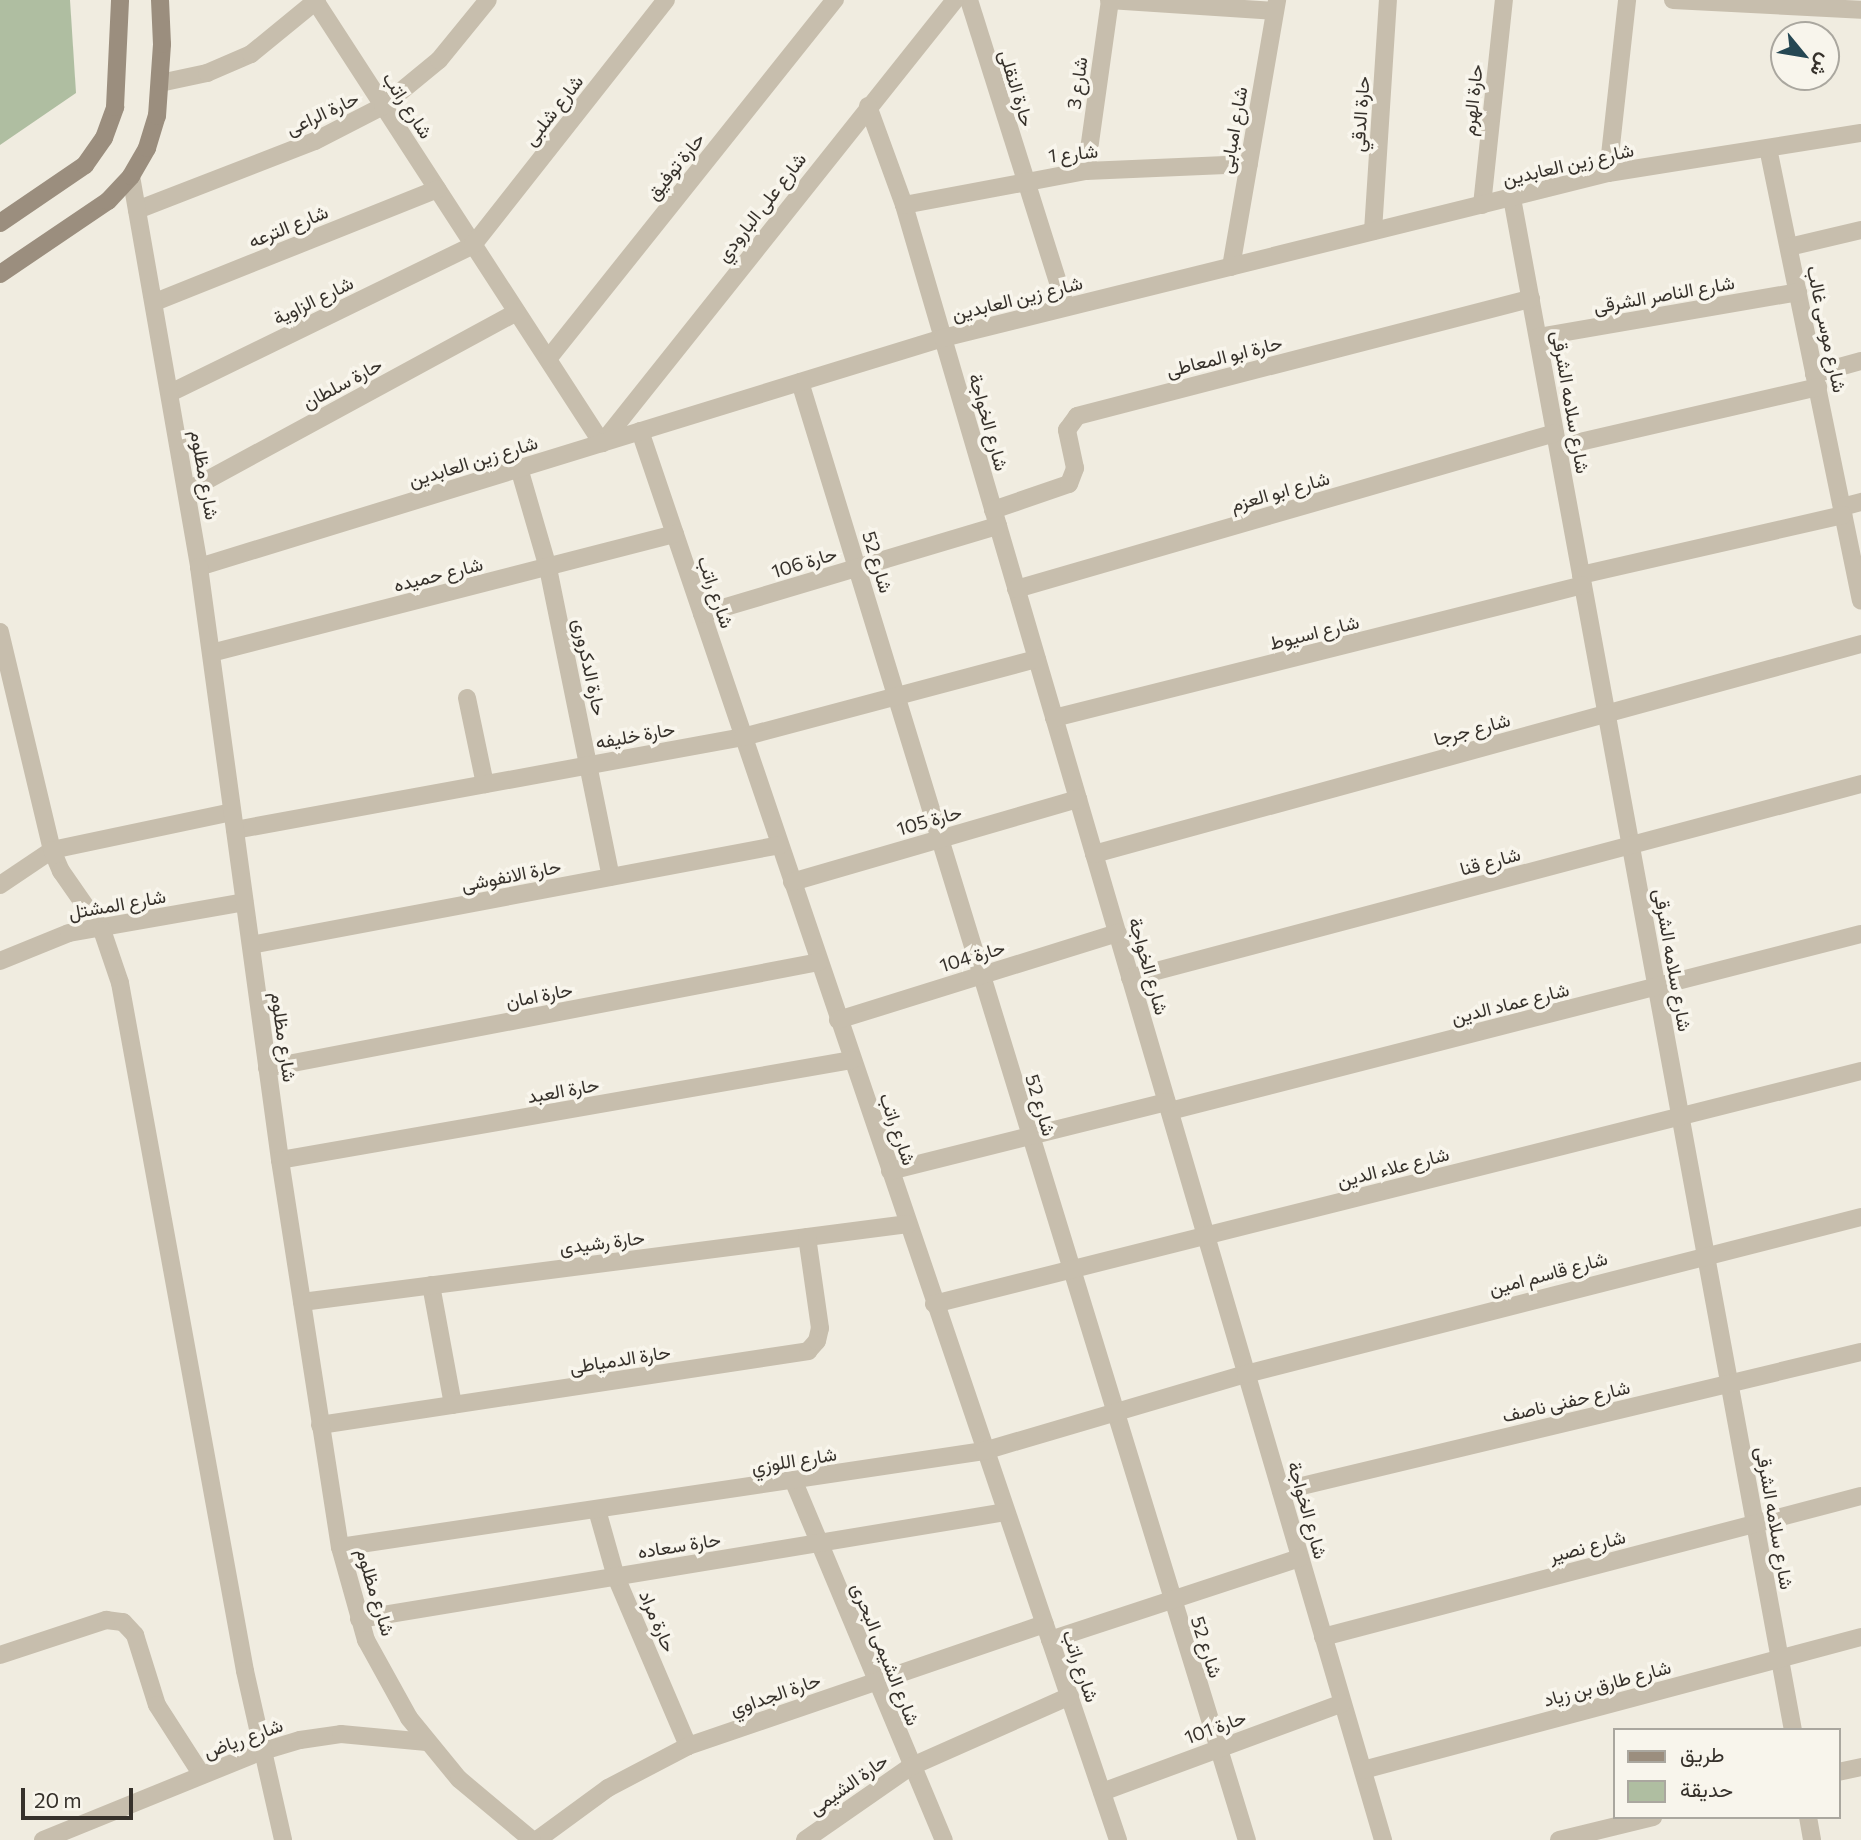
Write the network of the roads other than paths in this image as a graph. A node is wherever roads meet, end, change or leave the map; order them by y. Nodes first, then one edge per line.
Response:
1 (120, 0) edge
2 (160, 0) edge
3 (488, 0) edge
4 (666, 0) edge
5 (835, 0) edge
6 (955, 0) edge
7 (969, 0) edge
8 (1110, 0) edge
9 (1388, 0) edge
10 (1504, 0) edge
11 (1627, 0) edge
12 (1673, 0) edge
13 (317, 1) edge
14 (1276, 5) edge
15 (1861, 10) edge
16 (160, 83) junction
17 (383, 106) junction
18 (869, 106) junction
19 (1861, 133) edge
20 (1768, 148) junction
21 (1249, 164) junction
22 (1086, 171) junction
23 (1608, 173) junction
24 (131, 176) junction
25 (1022, 180) junction
26 (437, 189) junction
27 (1512, 198) junction
28 (904, 205) junction
29 (1482, 205) junction
30 (137, 210) junction
31 (0, 223) edge
32 (1861, 230) edge
33 (1373, 231) junction
34 (473, 245) junction
35 (1788, 247) junction
36 (1231, 267) junction
37 (0, 274) edge
38 (1798, 292) junction
39 (1531, 299) junction
40 (155, 302) junction
41 (1066, 307) junction
42 (517, 312) junction
43 (1538, 337) junction
44 (943, 338) junction
45 (548, 359) junction
46 (1861, 361) edge
47 (1816, 381) junction
48 (800, 382) junction
49 (170, 393) junction
50 (640, 432) junction
51 (1557, 440) junction
52 (603, 443) junction
53 (519, 468) junction
54 (187, 491) junction
55 (1861, 502) edge
56 (1843, 511) junction
57 (996, 518) junction
58 (675, 534) junction
59 (199, 567) junction
60 (548, 568) junction
61 (858, 568) junction
62 (1582, 580) junction
63 (1016, 589) junction
64 (1861, 600) edge
65 (702, 614) junction
66 (0, 632) edge
67 (1861, 644) edge
68 (211, 653) junction
69 (1037, 659) junction
70 (895, 696) junction
71 (467, 698) dead end
72 (1606, 714) junction
73 (1054, 718) junction
74 (743, 737) junction
75 (589, 765) junction
76 (485, 783) junction
77 (1861, 784) edge
78 (1078, 799) junction
79 (234, 821) junction
80 (938, 839) junction
81 (780, 845) junction
82 (1630, 845) junction
83 (52, 850) junction
84 (1094, 854) junction
85 (611, 877) junction
86 (792, 882) junction
87 (0, 885) edge
88 (244, 902) junction
89 (102, 930) junction
90 (1118, 933) junction
91 (1861, 934) edge
92 (251, 945) junction
93 (0, 961) edge
94 (819, 962) junction
95 (980, 976) junction
96 (1130, 978) junction
97 (1657, 987) junction
98 (838, 1020) junction
99 (852, 1060) junction
100 (267, 1069) junction
101 (1861, 1071) edge
102 (1168, 1106) junction
103 (1680, 1117) junction
104 (1029, 1136) junction
105 (280, 1160) junction
106 (890, 1171) junction
107 (1861, 1217) edge
108 (908, 1224) junction
109 (1206, 1236) junction
110 (807, 1237) junction
111 (1706, 1254) junction
112 (1069, 1270) junction
113 (431, 1285) junction
114 (302, 1302) junction
115 (934, 1304) junction
116 (1861, 1352) edge
117 (1246, 1374) junction
118 (1729, 1384) junction
119 (453, 1405) junction
120 (1114, 1415) junction
121 (320, 1425) junction
122 (984, 1451) junction
123 (794, 1482) junction
124 (1281, 1491) junction
125 (1861, 1496) edge
126 (597, 1510) junction
127 (1006, 1513) junction
128 (1755, 1523) junction
129 (818, 1543) junction
130 (340, 1547) junction
131 (1300, 1558) junction
132 (616, 1577) junction
133 (1170, 1600) junction
134 (359, 1619) junction
135 (1047, 1632) junction
136 (1323, 1637) junction
137 (1861, 1637) edge
138 (0, 1655) edge
139 (1780, 1658) junction
140 (875, 1682) junction
141 (1070, 1696) junction
142 (1342, 1703) junction
143 (1793, 1728) edge
144 (427, 1742) junction
145 (688, 1746) junction
146 (1217, 1748) junction
147 (260, 1752) junction
148 (910, 1767) junction
149 (1861, 1767) edge
150 (1363, 1770) junction
151 (1840, 1772) edge
152 (202, 1775) junction
153 (1102, 1792) junction
154 (1645, 1819) edge
155 (1808, 1819) edge
156 (44, 1840) edge
157 (283, 1840) edge
158 (535, 1840) edge
159 (805, 1840) edge
160 (944, 1840) edge
161 (1118, 1840) edge
162 (1247, 1840) edge
163 (1383, 1840) edge
164 (1559, 1840) edge
165 (1812, 1840) edge

1 - 31 main road
2 - 16 main road
3 - 17 street, حارة الراعى
4 - 34 street, شارع شلبى
5 - 45 street, حارة توفيق
6 - 18 street, شارع على البارودي
7 - 25 street, حارة النقلى
8 - 14 street
8 - 22 street, شارع 3
9 - 33 street, حارة الدقي
10 - 29 street, حارة الهرم
11 - 23 street
12 - 15 street
13 - 16 street
13 - 17 street, شارع راتب
14 - 21 street, شارع امبابى
16 - 24 main road
17 - 26 street, شارع راتب
17 - 30 street, حارة الراعى
18 - 28 street, شارع الخواجة
18 - 52 street, شارع على البارودي
19 - 20 street, شارع زين العابدين
20 - 23 street, شارع زين العابدين
20 - 35 street, شارع موسى غالب
21 - 22 street, شارع 1
21 - 36 street, شارع امبابى
22 - 25 street, شارع 1
23 - 27 street, شارع زين العابدين
24 - 30 street, شارع مظلوم
24 - 37 main road
25 - 28 street, شارع 1
25 - 41 street, حارة النقلى
26 - 34 street, شارع راتب
26 - 40 street, شارع الترعه
27 - 29 street, شارع زين العابدين
27 - 39 street, شارع سلامه الشرقى
28 - 44 street, شارع الخواجة
29 - 33 street, شارع زين العابدين
30 - 40 street, شارع مظلوم
32 - 35 street
33 - 36 street, شارع زين العابدين
34 - 42 street, شارع راتب
34 - 49 street, شارع الزاوية
35 - 38 street, شارع موسى غالب
36 - 41 street, شارع زين العابدين
38 - 43 street, شارع الناصر الشرقى
38 - 47 street, شارع موسى غالب
39 - 43 street, شارع سلامه الشرقى
39 - 57 street, حارة ابو المعاطى
40 - 49 street, شارع مظلوم
41 - 44 street, شارع زين العابدين
42 - 45 street, شارع راتب
42 - 54 street, حارة سلطان
43 - 51 street, شارع سلامه الشرقى
44 - 48 street, شارع زين العابدين
44 - 57 street, شارع الخواجة
45 - 52 street, شارع راتب
46 - 47 street, شارع ابو العزم
47 - 51 street, شارع ابو العزم
47 - 56 street, شارع موسى غالب
48 - 50 street, شارع زين العابدين
48 - 61 street, شارع 52
49 - 54 street, شارع مظلوم
50 - 52 street, شارع زين العابدين
50 - 58 street, شارع راتب
51 - 62 street, شارع سلامه الشرقى
51 - 63 street, شارع ابو العزم
52 - 53 street, شارع زين العابدين
53 - 59 street, شارع زين العابدين
53 - 60 street, حارة الدكرورى
54 - 59 street, شارع مظلوم
55 - 56 street, شارع اسيوط
56 - 62 street, شارع اسيوط
56 - 64 street, شارع موسى غالب
57 - 61 street, حارة 106
57 - 63 street, شارع الخواجة
58 - 60 street, شارع حميده
58 - 65 street, شارع راتب
59 - 68 street, شارع مظلوم
60 - 68 street, شارع حميده
60 - 75 street, حارة الدكرورى
61 - 65 street, حارة 106
61 - 70 street, شارع 52
62 - 72 street, شارع سلامه الشرقى
62 - 73 street, شارع اسيوط
63 - 69 street, شارع الخواجة
65 - 74 street, شارع راتب
66 - 83 street
67 - 72 street, شارع جرجا
68 - 79 street, شارع مظلوم
69 - 70 street, حارة خليفه
69 - 73 street, شارع الخواجة
70 - 74 street, حارة خليفه
70 - 80 street, شارع 52
71 - 76 street
72 - 82 street, شارع سلامه الشرقى
72 - 84 street, شارع جرجا
73 - 78 street, شارع الخواجة
74 - 75 street, حارة خليفه
74 - 81 street, شارع راتب
75 - 76 street, حارة خليفه
75 - 85 street, حارة الدكرورى
76 - 79 street, حارة خليفه
77 - 82 street, شارع قنا
78 - 80 street, حارة 105
78 - 84 street, شارع الخواجة
79 - 83 street
79 - 88 street, شارع مظلوم
80 - 86 street, حارة 105
80 - 95 street, شارع 52
81 - 85 street, حارة الانفوشى
81 - 86 street, شارع راتب
82 - 96 street, شارع قنا
82 - 97 street, شارع سلامه الشرقى
83 - 87 street
83 - 89 street
84 - 90 street, شارع الخواجة
85 - 92 street, حارة الانفوشى
86 - 94 street, شارع راتب
88 - 89 street, شارع المشتل
88 - 92 street, شارع مظلوم
89 - 93 street, شارع المشتل
89 - 147 street
90 - 95 street, حارة 104
90 - 96 street, شارع الخواجة
91 - 97 street, شارع عماد الدين
92 - 100 street, شارع مظلوم
94 - 98 street, شارع راتب
94 - 100 street, حارة امان
95 - 98 street, حارة 104
95 - 104 street, شارع 52
96 - 102 street, شارع الخواجة
97 - 102 street, شارع عماد الدين
97 - 103 street, شارع سلامه الشرقى
98 - 99 street, شارع راتب
99 - 105 street, حارة العبد
99 - 106 street, شارع راتب
100 - 105 street, شارع مظلوم
101 - 103 street, شارع علاء الدين
102 - 104 street, شارع عماد الدين
102 - 109 street, شارع الخواجة
103 - 109 street, شارع علاء الدين
103 - 111 street, شارع سلامه الشرقى
104 - 106 street, شارع عماد الدين
104 - 112 street, شارع 52
105 - 114 street, شارع مظلوم
106 - 108 street, شارع راتب
107 - 111 street, شارع قاسم امين
108 - 110 street, حارة رشيدى
108 - 115 street, شارع راتب
109 - 112 street, شارع علاء الدين
109 - 117 street, شارع الخواجة
110 - 113 street, حارة رشيدى
110 - 119 street, حارة الدمياطى
111 - 117 street, شارع قاسم امين
111 - 118 street, شارع سلامه الشرقى
112 - 115 street, شارع علاء الدين
112 - 120 street, شارع 52
113 - 114 street, حارة رشيدى
113 - 119 street
114 - 121 street, شارع مظلوم
115 - 122 street, شارع راتب
116 - 118 street, شارع حفنى ناصف
117 - 120 street, شارع اللوزي
117 - 124 street, شارع الخواجة
118 - 124 street, شارع حفنى ناصف
118 - 128 street, شارع سلامه الشرقى
119 - 121 street, حارة الدمياطى
120 - 122 street, شارع اللوزي
120 - 133 street, شارع 52
121 - 130 street, شارع مظلوم
122 - 123 street, شارع اللوزي
122 - 127 street, شارع راتب
123 - 126 street, شارع اللوزي
123 - 129 street, شارع الشيمى البحرى
124 - 131 street, شارع الخواجة
125 - 128 street, شارع نصير
126 - 130 street, شارع اللوزي
126 - 132 street, حارة مراد
127 - 129 street, حارة سعاده
127 - 135 street, شارع راتب
128 - 136 street, شارع نصير
128 - 139 street, شارع سلامه الشرقى
129 - 132 street, حارة سعاده
129 - 140 street, شارع الشيمى البحرى
130 - 134 street, شارع مظلوم
131 - 133 street, حارة الجداوي
131 - 136 street, شارع الخواجة
132 - 134 street, حارة سعاده
132 - 145 street, حارة مراد
133 - 135 street, حارة الجداوي
133 - 146 street, شارع 52
134 - 144 street, شارع مظلوم
135 - 140 street, حارة الجداوي
135 - 141 street, شارع راتب
136 - 142 street, شارع الخواجة
137 - 139 street, شارع طارق بن زياد
138 - 152 street
139 - 143 street, شارع سلامه الشرقى
139 - 150 street, شارع طارق بن زياد
140 - 145 street, حارة الجداوي
140 - 148 street, شارع الشيمى البحرى
141 - 148 street, حارة الشيمى
141 - 153 street, شارع راتب
142 - 146 street, حارة 101
142 - 150 street, شارع الخواجة
144 - 147 street, شارع رياض
144 - 158 street, شارع مظلوم
145 - 158 street, حارة الجداوي
146 - 153 street, حارة 101
146 - 162 street, شارع 52
147 - 152 street, شارع رياض
147 - 157 street
148 - 159 street, حارة الشيمى
148 - 160 street, شارع الشيمى البحرى
149 - 151 street
150 - 163 street, شارع الخواجة
152 - 156 street, شارع رياض
153 - 161 street, شارع راتب
154 - 164 street
155 - 165 street

